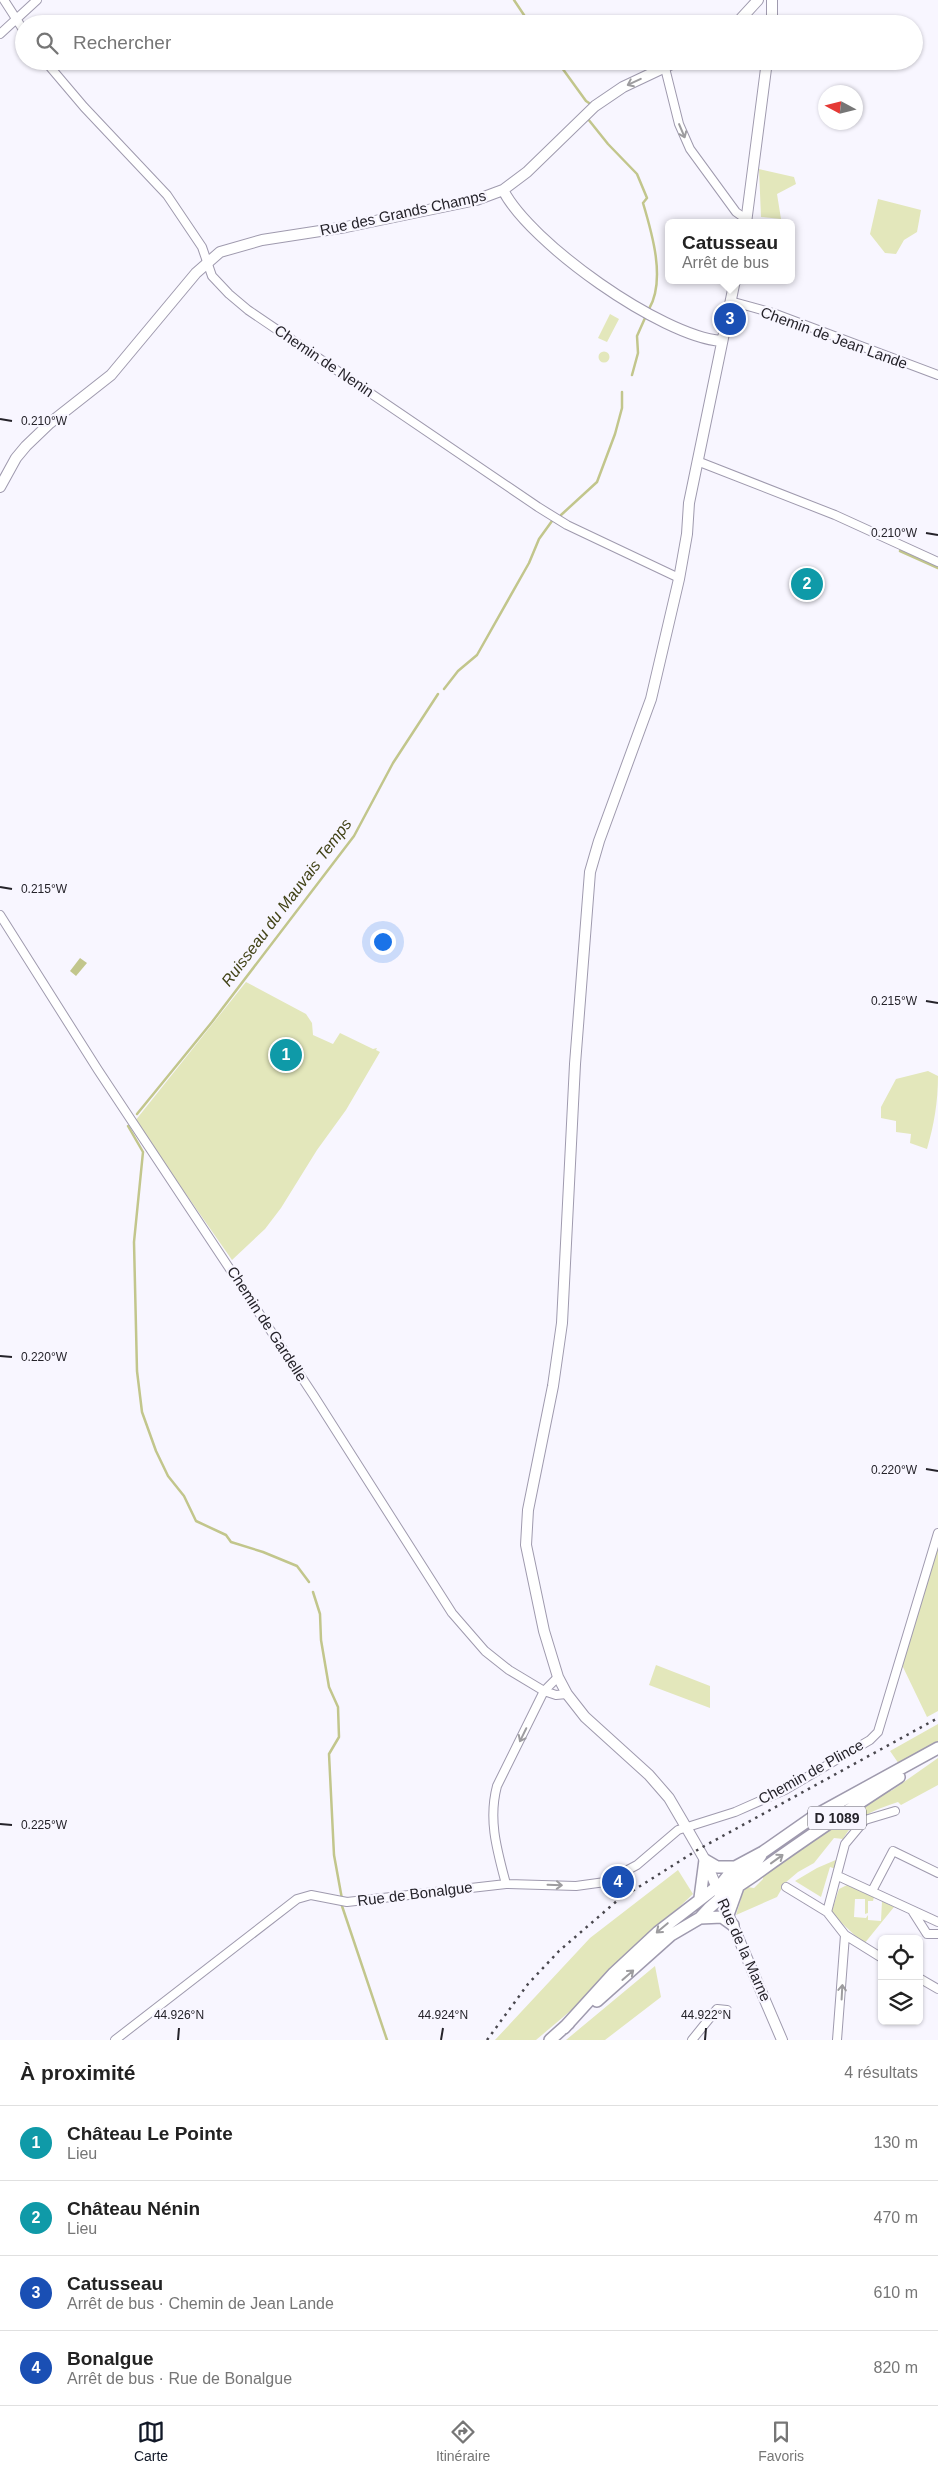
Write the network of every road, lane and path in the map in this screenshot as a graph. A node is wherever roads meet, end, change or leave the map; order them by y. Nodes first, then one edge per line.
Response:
1 (4, 0) edge
2 (37, 0) edge
3 (758, 0) edge
4 (772, 0) edge
5 (20, 15) edge
6 (744, 15) edge
7 (772, 15) edge
8 (15, 17) edge
9 (15, 20) edge
10 (0, 34) edge
11 (53, 70) edge
12 (661, 70) edge
13 (666, 70) edge
14 (766, 70) edge
15 (503, 190) junction
16 (744, 219) edge
17 (746, 219) edge
18 (207, 261) junction
19 (734, 284) edge
20 (730, 301) junction
21 (721, 341) junction
22 (938, 375) edge
23 (697, 461) junction
24 (0, 487) edge
25 (938, 562) edge
26 (679, 578) junction
27 (0, 915) edge
28 (938, 1533) edge
29 (558, 1677) junction
30 (544, 1691) junction
31 (567, 1694) junction
32 (938, 1750) edge
33 (895, 1811) dead end
34 (686, 1827) junction
35 (763, 1852) junction
36 (705, 1860) junction
37 (735, 1867) junction
38 (938, 1873) edge
39 (838, 1876) junction
40 (506, 1884) junction
41 (786, 1886) dead end
42 (738, 1887) junction
43 (872, 1891) junction
44 (718, 1892) junction
45 (700, 1898) junction
46 (827, 1912) junction
47 (913, 1912) junction
48 (700, 1918) junction
49 (731, 1920) junction
50 (938, 1922) edge
51 (938, 1934) edge
52 (671, 1935) junction
53 (845, 1935) junction
54 (878, 1956) edge
55 (922, 1980) edge
56 (938, 1989) edge
57 (727, 2010) dead end
58 (564, 2028) junction
59 (115, 2040) edge
60 (550, 2040) edge
61 (692, 2040) edge
62 (782, 2040) edge
63 (837, 2040) edge

1 - 8 street
2 - 5 street
3 - 6 main road
4 - 7 main road
9 - 10 street
11 - 18 street, Chemin de Nenin
12 -> 15 main road, Rue des Grands Champs
13 -> 16 street
14 - 17 main road
15 - 18 main road, Rue des Grands Champs
15 - 21 main road
18 - 24 main road
18 - 26 street, Chemin de Nenin
19 - 20 main road, Rue de la Marne
20 - 21 main road, Rue de la Marne
20 - 22 street, Chemin de Jean Lande
21 - 23 main road, Rue de la Marne
23 - 25 street
23 - 26 main road, Rue de la Marne
26 - 29 main road, Rue de la Marne
27 - 30 street, Chemin de Gardelle
28 - 34 street, Chemin de Plince
29 - 30 street
29 - 31 main road, Rue de la Marne
30 - 31 street, Chemin de Gardelle
30 -> 40 street
31 - 34 main road, Rue de la Marne
32 - 35 main road, D 1089
42 -> 32 main road, D 1089
33 - 39 street
34 - 36 main road, Rue de la Marne
40 -> 34 street, Rue de Bonalgue
35 - 37 main road, D 1089
35 - 44 main road, D 1089
36 - 37 main road
36 - 44 main road, Rue de la Marne
36 - 45 main road
37 - 44 main road, D 1089
38 - 43 street
39 - 43 street
39 - 46 street
40 - 59 street, Rue de Bonalgue
41 - 46 street
42 - 44 main road, D 1089
42 - 49 main road
43 - 47 street
44 - 45 main road, D 1089
44 - 48 main road, D 1089
44 - 49 main road, Rue de la Marne
44 - 52 main road, D 1089
45 -> 58 main road, D 1089
46 - 53 street
47 - 50 street
47 - 51 street
48 - 49 main road
48 - 52 main road, D 1089
49 - 62 main road, Rue de la Marne
58 -> 52 main road, D 1089
53 - 54 street
63 -> 53 street
55 - 56 street
57 - 61 street
58 - 60 main road, D 1089

